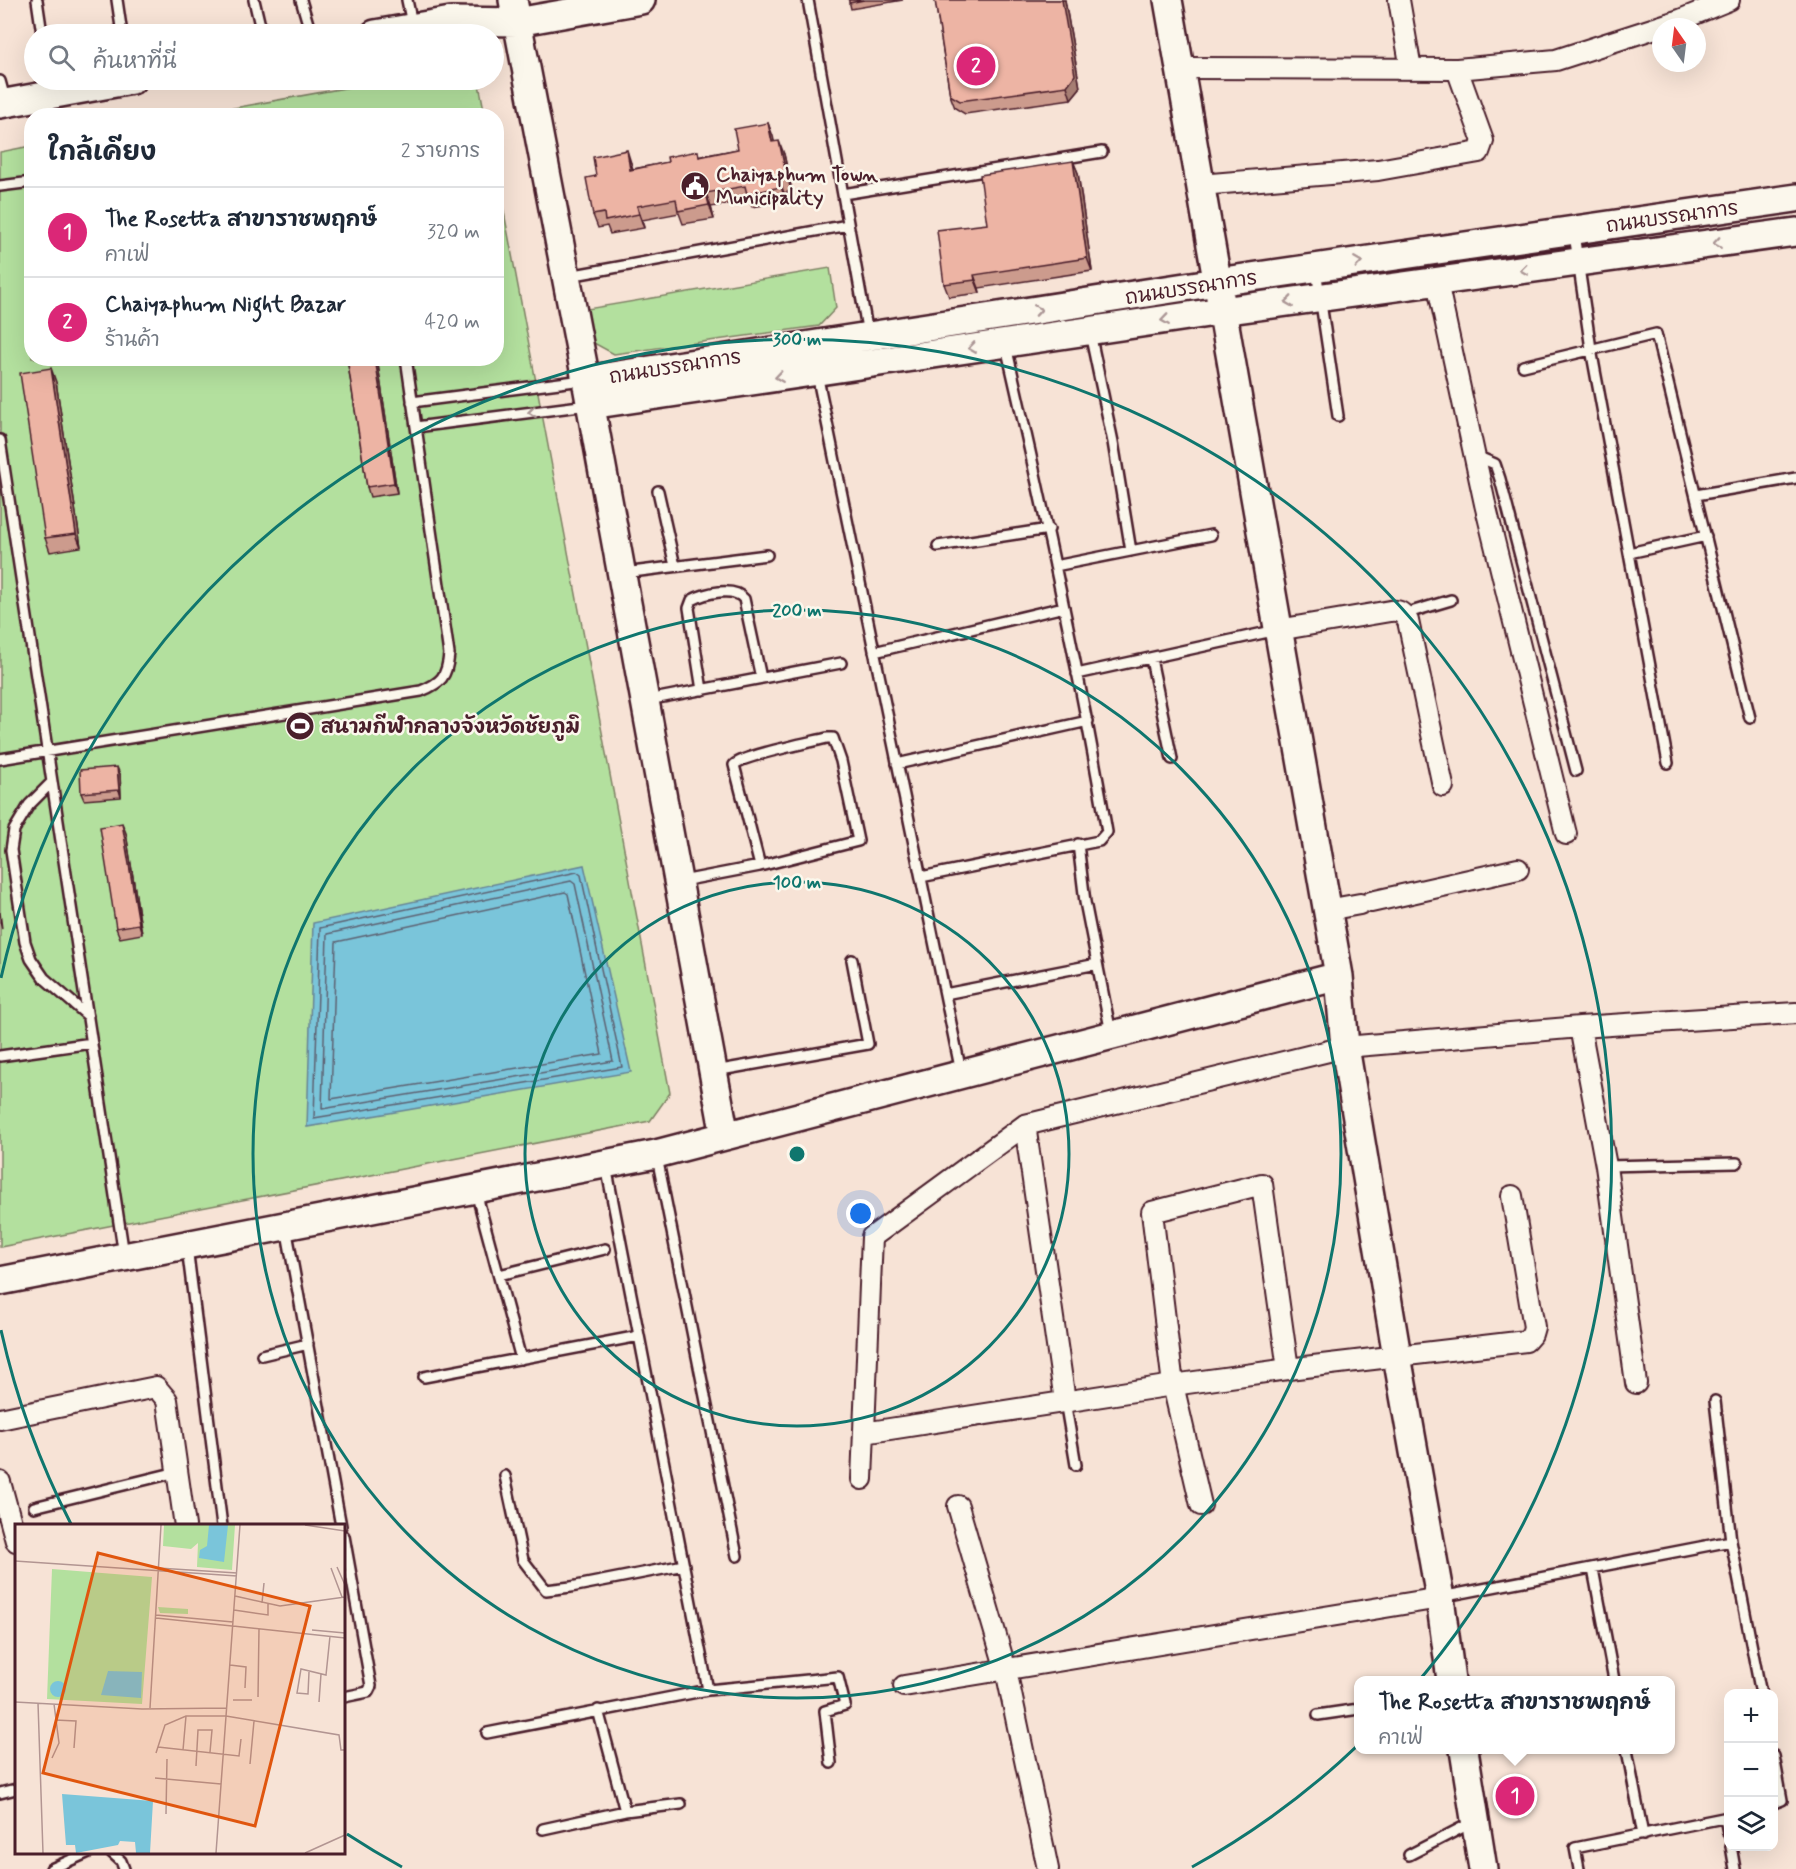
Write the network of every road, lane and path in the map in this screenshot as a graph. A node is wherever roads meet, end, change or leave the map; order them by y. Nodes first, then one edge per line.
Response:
1 (36, 0) edge
2 (117, 0) edge
3 (254, 0) edge
4 (301, 0) edge
5 (407, 0) edge
6 (498, 0) edge
7 (641, 0) edge
8 (808, 0) edge
9 (1168, 0) edge
10 (1399, 0) edge
11 (1730, 0) edge
12 (515, 11) edge
13 (451, 21) junction
14 (40, 24) edge
15 (121, 24) edge
16 (260, 24) edge
17 (308, 24) edge
18 (412, 24) edge
19 (432, 24) edge
20 (1180, 68) junction
21 (1411, 69) junction
22 (1457, 69) junction
23 (58, 90) edge
24 (2, 96) edge
25 (1102, 153) dead end
26 (24, 183) edge
27 (1200, 185) junction
28 (0, 186) edge
29 (843, 194) junction
30 (1796, 198) edge
31 (1760, 204) junction
32 (848, 225) junction
33 (1573, 231) junction
34 (1796, 234) edge
35 (1762, 237) junction
36 (1577, 262) junction
37 (1316, 268) junction
38 (566, 276) junction
39 (1217, 282) junction
40 (1437, 282) junction
41 (1321, 298) junction
42 (1222, 311) junction
43 (1089, 331) junction
44 (1006, 343) junction
45 (1591, 349) junction
46 (871, 350) junction
47 (407, 366) edge
48 (1523, 366) dead end
49 (817, 371) junction
50 (588, 392) junction
51 (412, 402) junction
52 (1338, 416) dead end
53 (416, 427) junction
54 (0, 440) edge
55 (1474, 455) junction
56 (1796, 478) edge
57 (658, 490) dead end
58 (1696, 495) junction
59 (1049, 529) junction
60 (1211, 535) dead end
61 (1706, 536) junction
62 (938, 546) dead end
63 (1131, 551) junction
64 (1629, 553) junction
65 (767, 555) dead end
66 (675, 566) junction
67 (1055, 566) junction
68 (622, 573) junction
69 (1451, 600) dead end
70 (1064, 607) junction
71 (1404, 614) junction
72 (1278, 630) junction
73 (874, 652) junction
74 (1150, 659) junction
75 (841, 663) dead end
76 (1077, 674) junction
77 (761, 678) junction
78 (702, 690) junction
79 (646, 700) junction
80 (1750, 718) dead end
81 (1088, 721) junction
82 (47, 752) junction
83 (0, 759) edge
84 (1172, 759) dead end
85 (1668, 763) dead end
86 (897, 764) junction
87 (1576, 771) dead end
88 (52, 782) junction
89 (1443, 786) dead end
90 (1566, 834) dead end
91 (1078, 844) junction
92 (760, 866) junction
93 (1518, 869) dead end
94 (921, 877) junction
95 (680, 882) junction
96 (1327, 910) junction
97 (852, 960) dead end
98 (1097, 964) junction
99 (1339, 976) junction
100 (945, 994) junction
101 (1796, 1013) edge
102 (88, 1016) junction
103 (1580, 1027) junction
104 (1112, 1035) junction
105 (92, 1044) junction
106 (1345, 1047) junction
107 (0, 1056) edge
108 (715, 1071) junction
109 (962, 1074) junction
110 (1025, 1125) junction
111 (726, 1136) junction
112 (656, 1154) junction
113 (1737, 1163) dead end
114 (605, 1164) junction
115 (1606, 1166) junction
116 (475, 1189) junction
117 (1512, 1196) dead end
118 (286, 1226) junction
119 (187, 1245) junction
120 (605, 1250) dead end
121 (124, 1257) junction
122 (499, 1275) junction
123 (0, 1281) edge
124 (639, 1336) junction
125 (308, 1344) junction
126 (262, 1354) dead end
127 (1397, 1356) junction
128 (521, 1359) junction
129 (1288, 1369) junction
130 (424, 1377) dead end
131 (1636, 1383) dead end
132 (1173, 1385) junction
133 (1065, 1401) junction
134 (1715, 1401) dead end
135 (0, 1419) edge
136 (864, 1433) junction
137 (1076, 1466) dead end
138 (177, 1472) junction
139 (505, 1476) dead end
140 (862, 1479) dead end
141 (0, 1482) edge
142 (1201, 1505) dead end
143 (958, 1506) dead end
144 (34, 1507) dead end
145 (185, 1524) edge
146 (222, 1524) edge
147 (342, 1524) edge
148 (15, 1537) edge
149 (1731, 1541) junction
150 (345, 1542) edge
151 (738, 1556) dead end
152 (684, 1565) junction
153 (1593, 1569) junction
154 (1440, 1598) junction
155 (1006, 1670) junction
156 (1450, 1676) edge
157 (1613, 1676) edge
158 (904, 1686) dead end
159 (1760, 1689) edge
160 (708, 1690) junction
161 (345, 1697) edge
162 (598, 1710) junction
163 (1354, 1710) edge
164 (1318, 1715) dead end
165 (487, 1733) dead end
166 (1465, 1754) edge
167 (1628, 1754) edge
168 (831, 1764) dead end
169 (1778, 1780) edge
170 (15, 1789) edge
171 (0, 1793) edge
172 (1778, 1801) edge
173 (681, 1804) dead end
174 (625, 1811) junction
175 (1724, 1818) edge
176 (1476, 1820) junction
177 (543, 1829) dead end
178 (1643, 1835) junction
179 (1732, 1851) edge
180 (85, 1854) edge
181 (113, 1854) edge
182 (1409, 1855) dead end
183 (51, 1869) edge
184 (124, 1869) edge
185 (1048, 1869) edge
186 (1483, 1869) edge
187 (1579, 1869) edge
188 (1736, 1869) edge

1 - 14 lane
2 - 15 lane
3 - 16 lane
4 - 17 lane
5 - 18 lane
6 - 13 street
7 - 12 street
8 - 29 lane
9 - 20 street
10 - 21 street
11 - 22 street
12 - 13 street
12 - 38 street
13 - 19 street
20 - 21 street
20 - 27 street
21 - 22 street
22 - 27 street
23 - 24 street
25 - 29 lane
26 - 28 lane
27 - 39 street
29 - 32 lane
30 - 31 street, ถนนบรรณาการ
31 - 33 street, ถนนบรรณาการ
31 - 35 street
32 - 38 lane
32 - 46 lane
33 - 36 lane
37 -> 33 street, ถนนบรรณาการ
34 - 35 street, ถนนบรรณาการ
35 -> 36 street, ถนนบรรณาการ
36 -> 40 street, ถนนบรรณาการ
36 - 45 lane
37 - 39 street, ถนนบรรณาการ
37 - 41 lane
38 - 50 street
39 - 42 street
46 -> 39 street, ถนนบรรณาการ
40 - 41 street, ถนนบรรณาการ
40 - 55 street
41 -> 42 street, ถนนบรรณาการ
41 - 52 lane
42 -> 43 street, ถนนบรรณาการ
42 - 72 street
43 - 44 street, ถนนบรรณาการ
43 - 63 lane
44 -> 46 street, ถนนบรรณาการ
44 - 59 lane
45 - 48 lane
45 - 58 lane
45 - 64 lane
46 - 49 street, ถนนบรรณาการ
46 - 50 street, ถนนบรรณาการ
47 - 51 lane
49 -> 50 street, ถนนบรรณาการ
49 - 73 lane
50 - 51 lane
50 -> 53 lane
50 - 68 street
51 - 53 lane
53 - 82 lane
54 - 82 lane
55 - 87 lane
55 - 90 street
56 - 58 lane
57 - 66 lane
58 - 61 lane
59 - 62 lane
59 - 67 lane
60 - 63 lane
61 - 64 lane
61 - 80 lane
63 - 67 lane
64 - 85 lane
65 - 66 lane
66 - 68 lane
67 - 70 lane
68 - 79 street
69 - 71 lane
70 - 73 lane
70 - 76 lane
71 - 72 street
71 - 89 street
72 - 74 lane
72 - 96 street
73 - 86 lane
74 - 76 lane
74 - 84 lane
75 - 77 lane
76 - 81 lane
77 - 78 lane
77 - 78 lane
78 - 79 lane
79 - 95 street
81 - 86 lane
81 - 91 lane
82 - 83 lane
82 - 88 lane
86 - 94 lane
88 - 102 lane
88 - 102 lane
91 - 94 lane
91 - 98 lane
92 - 92 lane
92 - 95 lane
93 - 96 street
94 - 100 lane
95 - 108 street
96 - 99 street
97 - 108 lane
98 - 100 lane
98 - 104 lane
99 - 104 street
99 - 106 street
100 - 109 lane
101 - 103 street
102 - 105 lane
103 - 106 street
103 - 115 street
104 - 109 street
105 - 107 lane
105 - 121 lane
106 - 110 street
106 - 127 street
108 - 111 street
109 - 111 street
110 - 133 street
110 - 136 street
111 - 112 street
112 - 114 street
112 - 151 lane
113 - 115 lane
114 - 116 street
114 - 124 lane
115 - 131 street
116 - 118 street
116 - 122 lane
117 - 127 street
118 - 119 street
118 - 125 lane
119 - 121 street
119 - 146 lane
120 - 122 lane
121 - 123 street
122 - 128 lane
124 - 128 lane
124 - 152 lane
125 - 126 lane
125 - 147 lane
127 - 129 street
127 - 154 street
128 - 130 lane
129 - 132 street
129 - 132 street
132 - 133 street
132 - 142 street
133 - 136 street
133 - 137 lane
134 - 149 lane
135 - 138 street
136 - 140 street
138 - 144 lane
138 - 145 street
139 - 152 lane
141 - 148 street
143 - 155 street
149 - 153 lane
149 - 159 lane
150 - 161 lane
152 - 160 lane
153 - 154 lane
153 - 157 lane
154 - 155 street
154 - 156 street
155 - 158 street
155 - 185 street
160 - 162 lane
160 - 168 lane
162 - 165 lane
162 - 174 lane
163 - 164 lane
166 - 176 street
167 - 178 lane
169 - 172 lane
170 - 171 lane
173 - 174 lane
174 - 177 lane
175 - 178 lane
176 - 182 lane
176 - 186 street
178 - 187 lane
179 - 188 lane
180 - 183 lane
181 - 184 lane

